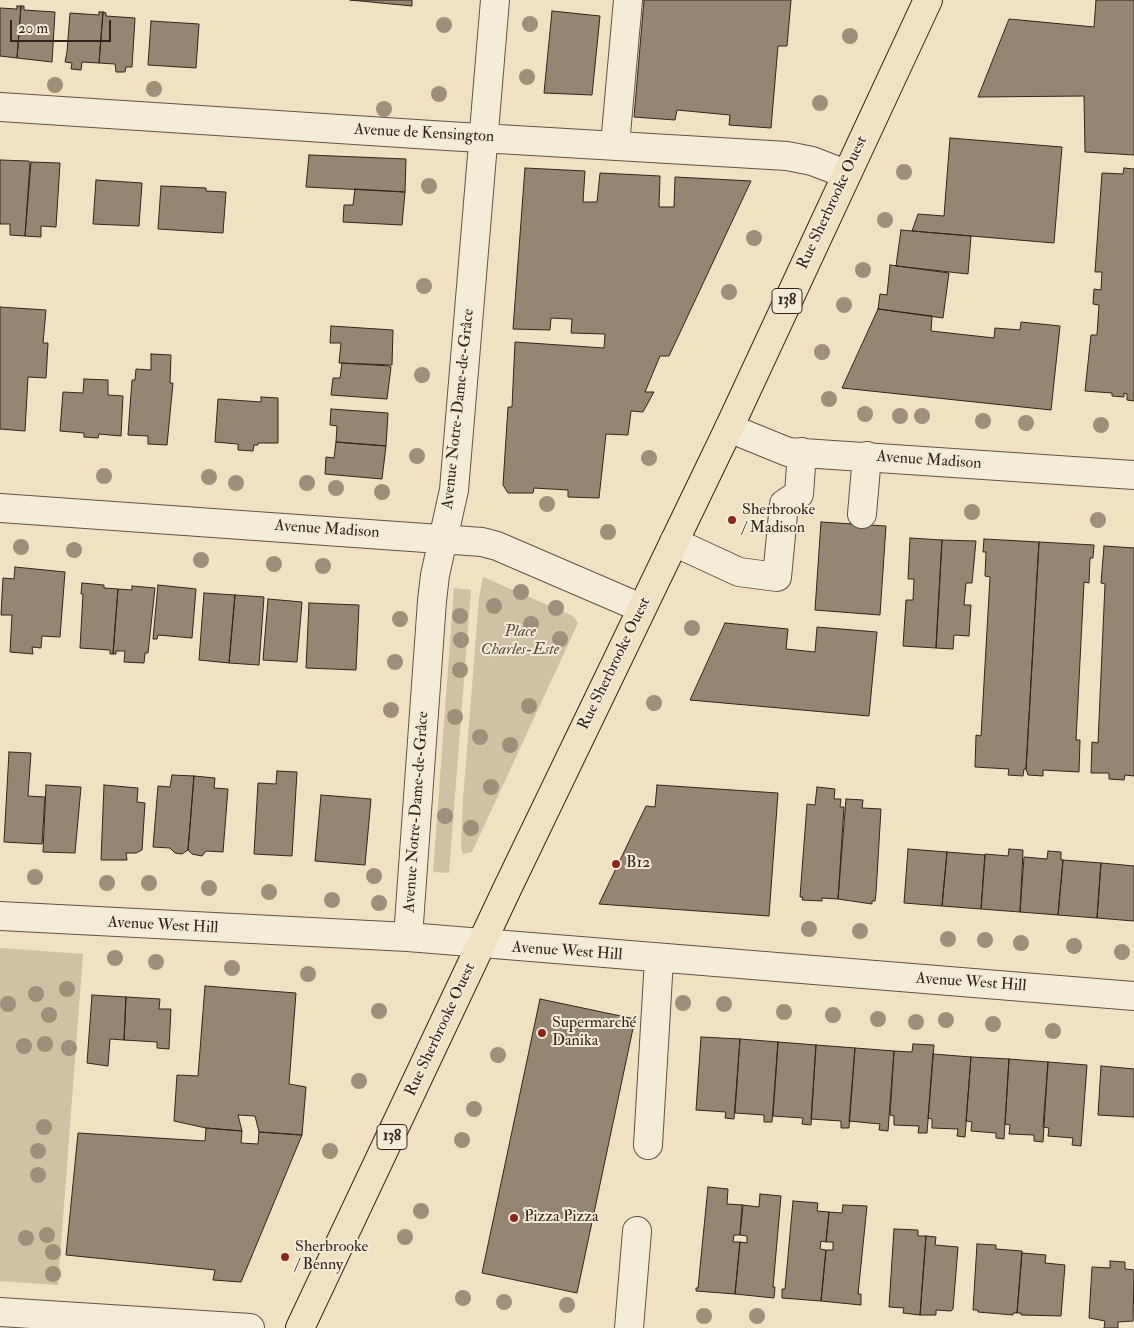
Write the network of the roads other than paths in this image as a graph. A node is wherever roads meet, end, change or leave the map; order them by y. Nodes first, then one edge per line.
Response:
1 (495, 0) edge
2 (628, 0) edge
3 (928, 0) edge
4 (0, 106) edge
5 (484, 138) junction
6 (615, 146) junction
7 (846, 174) junction
8 (729, 428) junction
9 (802, 452) junction
10 (866, 456) junction
11 (1134, 475) edge
12 (0, 508) edge
13 (862, 514) dead end
14 (444, 538) junction
15 (674, 542) junction
16 (641, 608) junction
17 (0, 916) edge
18 (408, 938) junction
19 (481, 945) junction
20 (659, 959) junction
21 (1134, 996) edge
22 (648, 1145) dead end
23 (637, 1231) dead end
24 (0, 1312) edge
25 (250, 1328) edge
26 (300, 1328) edge
27 (629, 1328) edge

1 - 5 street, Avenue Notre-Dame-de-Grâce
2 - 6 street
3 - 7 main road, Rue Sherbrooke Ouest / 138
4 - 5 street, Avenue de Kensington
5 - 6 street, Avenue de Kensington
5 - 14 street, Avenue Notre-Dame-de-Grâce
6 - 7 street, Avenue de Kensington
7 - 8 main road, Rue Sherbrooke Ouest / 138
8 - 9 street, Avenue Madison
8 - 15 main road, Rue Sherbrooke Ouest / 138
9 - 10 street, Avenue Madison
9 - 15 street
10 - 11 street, Avenue Madison
10 - 13 street
12 - 14 street, Avenue Madison
14 - 16 street, Avenue Madison
14 - 18 street, Avenue Notre-Dame-de-Grâce
15 - 16 main road, Rue Sherbrooke Ouest / 138
16 - 19 main road, Rue Sherbrooke Ouest / 138
17 - 18 street, Avenue West Hill
18 - 19 street, Avenue West Hill
19 - 20 street, Avenue West Hill
19 - 26 main road, Rue Sherbrooke Ouest / 138
20 - 21 street, Avenue West Hill
20 - 22 street
23 - 27 street
24 - 25 street

